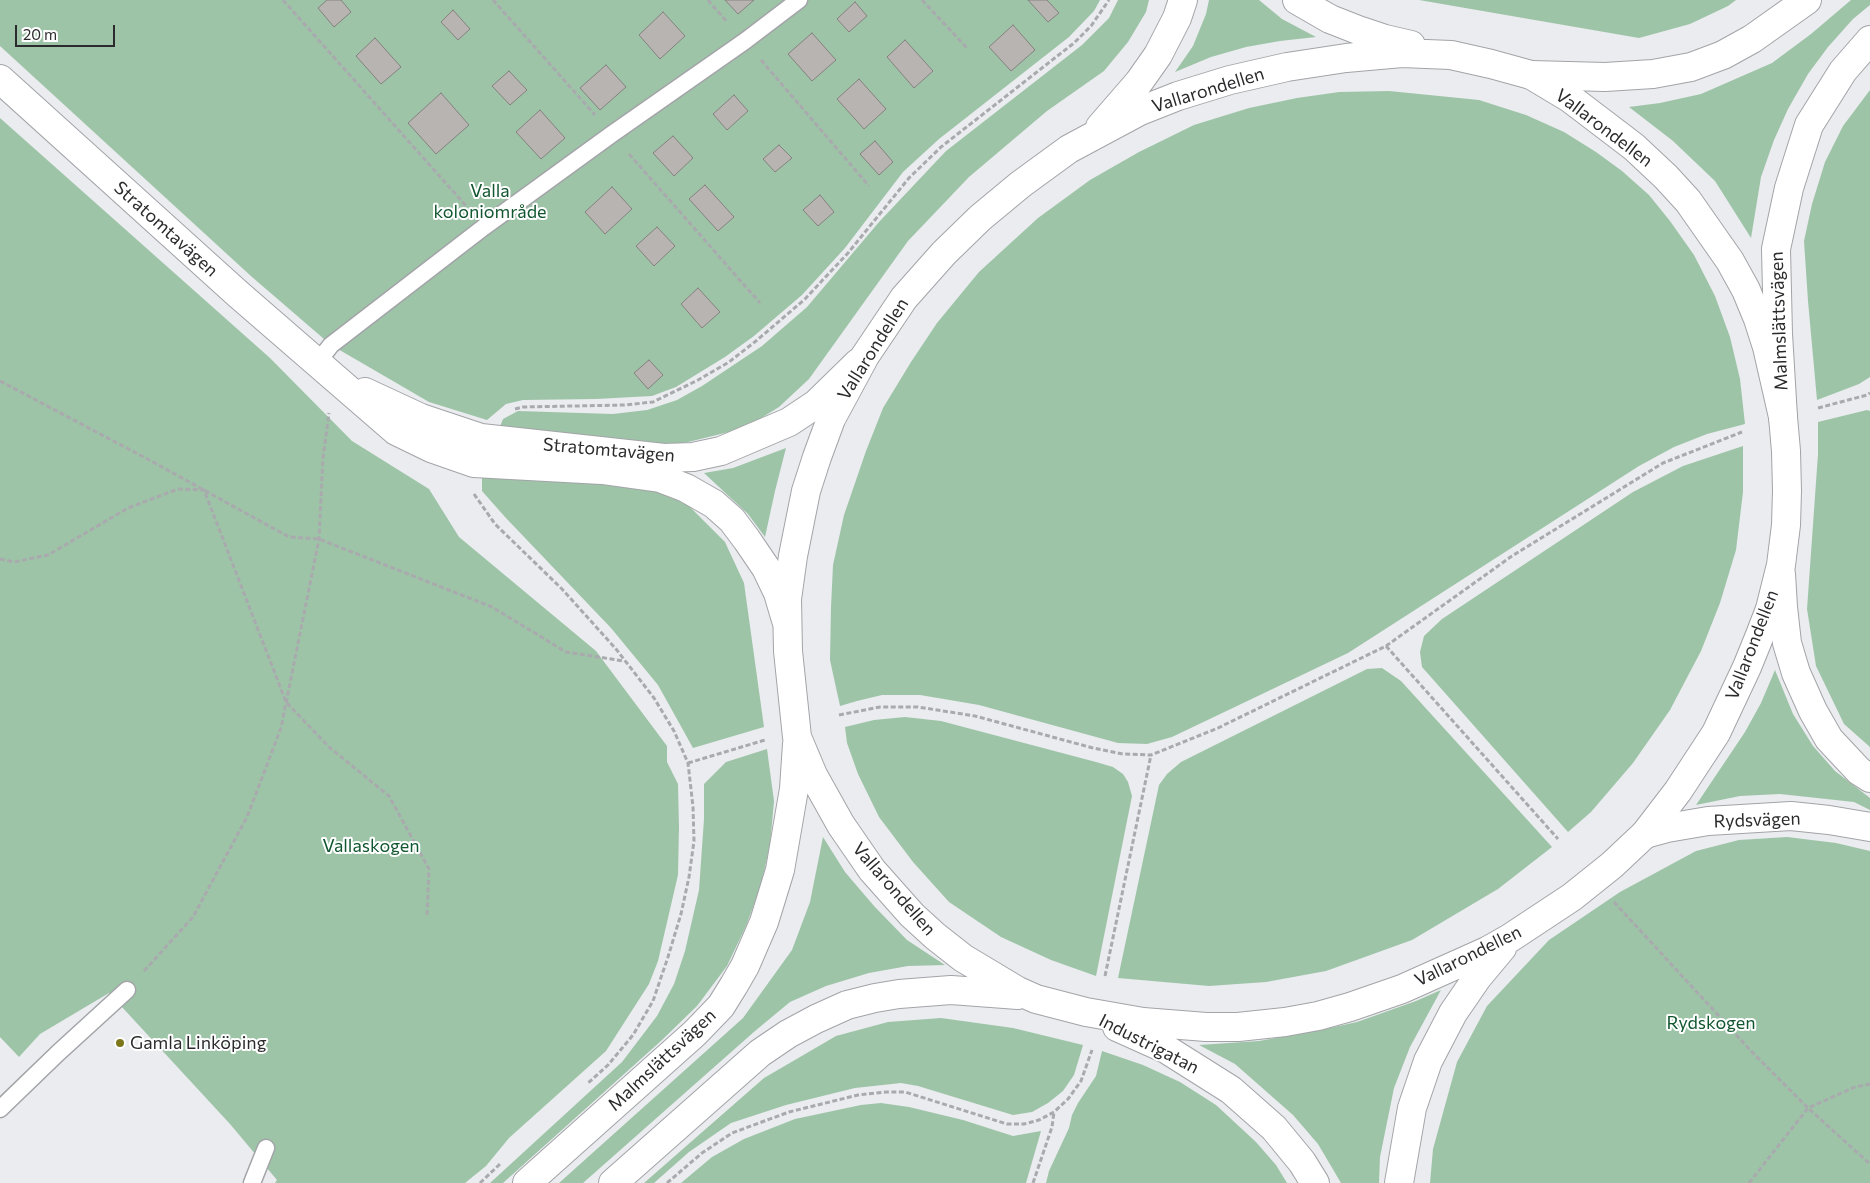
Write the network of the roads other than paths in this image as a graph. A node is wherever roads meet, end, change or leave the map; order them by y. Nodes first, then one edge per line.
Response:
1 (799, 0) edge
2 (1183, 0) edge
3 (1297, 0) edge
4 (1807, 0) edge
5 (1870, 40) edge
6 (1451, 55) junction
7 (1531, 75) junction
8 (0, 79) edge
9 (1094, 134) junction
10 (865, 356) junction
11 (325, 370) junction
12 (1783, 417) junction
13 (478, 450) junction
14 (1781, 565) junction
15 (786, 620) junction
16 (797, 737) junction
17 (1870, 778) edge
18 (1870, 827) edge
19 (1645, 834) junction
20 (1510, 938) junction
21 (127, 990) road end
22 (1036, 999) junction
23 (1086, 1012) junction
24 (0, 1109) edge
25 (266, 1148) dead end
26 (252, 1183) edge
27 (527, 1183) edge
28 (612, 1183) edge
29 (1315, 1183) edge
30 (1399, 1183) edge

1 - 11 lane
2 - 9 main road
3 - 6 main road
4 - 7 main road
5 - 12 main road, Malmslättsvägen
6 - 7 main road, Vallarondellen
6 - 9 main road, Vallarondellen
7 - 12 main road, Vallarondellen
8 - 11 main road, Stratomtavägen
9 - 10 main road, Vallarondellen
10 - 13 main road, Stratomtavägen
10 - 15 main road, Vallarondellen
11 - 13 main road, Stratomtavägen
12 - 14 main road, Vallarondellen
13 - 15 main road, Stratomtavägen
14 - 17 main road
14 - 19 main road, Vallarondellen
15 - 16 main road, Vallarondellen
16 - 22 main road, Vallarondellen
16 - 27 main road, Malmslättsvägen
18 - 19 main road, Rydsvägen
19 - 20 main road, Vallarondellen
20 - 23 main road, Vallarondellen
20 - 30 main road
21 - 24 lane
22 - 23 main road, Vallarondellen
22 - 28 main road
23 - 29 main road, Industrigatan
25 - 26 lane

